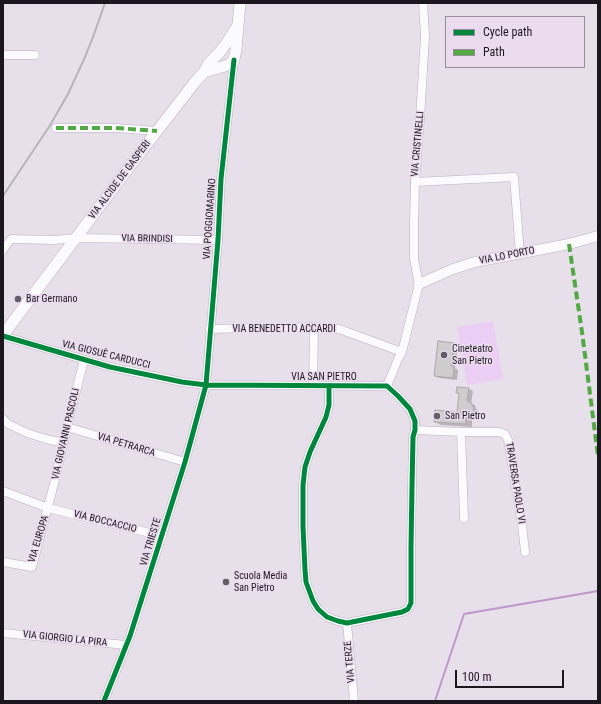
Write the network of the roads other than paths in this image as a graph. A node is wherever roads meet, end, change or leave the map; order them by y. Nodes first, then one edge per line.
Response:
1 (240, 3) edge
2 (423, 3) edge
3 (238, 25) junction
4 (221, 51) junction
5 (3, 55) edge
6 (35, 55) dead end
7 (231, 60) junction
8 (204, 72) junction
9 (56, 128) dead end
10 (158, 131) junction
11 (415, 182) junction
12 (598, 236) edge
13 (77, 238) junction
14 (218, 240) junction
15 (3, 250) edge
16 (520, 254) junction
17 (419, 284) junction
18 (314, 327) junction
19 (210, 329) junction
20 (3, 336) edge
21 (402, 352) junction
22 (84, 360) junction
23 (206, 385) junction
24 (313, 386) junction
25 (329, 386) junction
26 (387, 386) junction
27 (3, 419) edge
28 (68, 427) junction
29 (415, 430) junction
30 (461, 432) junction
31 (64, 443) junction
32 (185, 462) junction
33 (3, 491) edge
34 (48, 508) junction
35 (464, 518) dead end
36 (162, 536) junction
37 (525, 552) dead end
38 (3, 562) edge
39 (347, 623) junction
40 (3, 633) edge
41 (126, 645) junction
42 (104, 701) edge
43 (354, 701) edge

1 - 3 main road, VIA POGGIOMARINO
2 - 11 street, VIA CRISTINELLI
3 - 4 main road, VIA ALCIDE DE GASPERI
3 - 7 main road, VIA POGGIOMARINO
4 - 7 main road
4 - 7 main road
4 - 8 main road, VIA ALCIDE DE GASPERI
5 - 6 street
7 - 8 main road
7 - 14 street, VIA POGGIOMARINO
8 - 10 main road, VIA ALCIDE DE GASPERI
9 - 10 street
10 - 13 main road, VIA ALCIDE DE GASPERI
11 - 16 street
11 - 17 street, VIA CRISTINELLI
12 - 16 street, VIA LO PORTO
13 - 14 street, VIA BRINDISI
13 - 15 street, VIA BRINDISI
13 - 20 main road, VIA ALCIDE DE GASPERI
14 - 19 street, VIA POGGIOMARINO
16 - 17 street, VIA LO PORTO
17 - 21 street
18 - 19 street, VIA BENEDETTO ACCARDI
18 - 21 street, VIA BENEDETTO ACCARDI
18 - 24 street
19 - 23 street, VIA POGGIOMARINO
20 - 22 street, VIA GIOSUÈ CARDUCCI
21 - 26 street
22 - 23 street, VIA GIOSUÈ CARDUCCI
22 - 28 street, VIA GIOVANNI PASCOLI
23 - 24 street, VIA SAN PIETRO
23 - 32 street, VIA TRIESTE
24 - 25 street, VIA SAN PIETRO
25 - 26 street, VIA SAN PIETRO
25 - 39 street
26 - 29 street
27 - 31 street
28 - 31 street, VIA GIOVANNI PASCOLI
28 - 32 street, VIA PETRARCA
29 - 30 street, TRAVERSA PAOLO VI
29 - 39 street
30 - 35 street
30 - 37 street, TRAVERSA PAOLO VI
31 - 34 street, VIA GIOVANNI PASCOLI
32 - 36 street, VIA TRIESTE
33 - 34 street, VIA BOCCACCIO
34 - 36 street, VIA BOCCACCIO
34 - 38 street, VIA EUROPA
36 - 41 street, VIA TRIESTE
39 - 43 street, VIA TERZE
40 - 41 street, VIA GIORGIO LA PIRA
41 - 42 street, VIA TRIESTE

